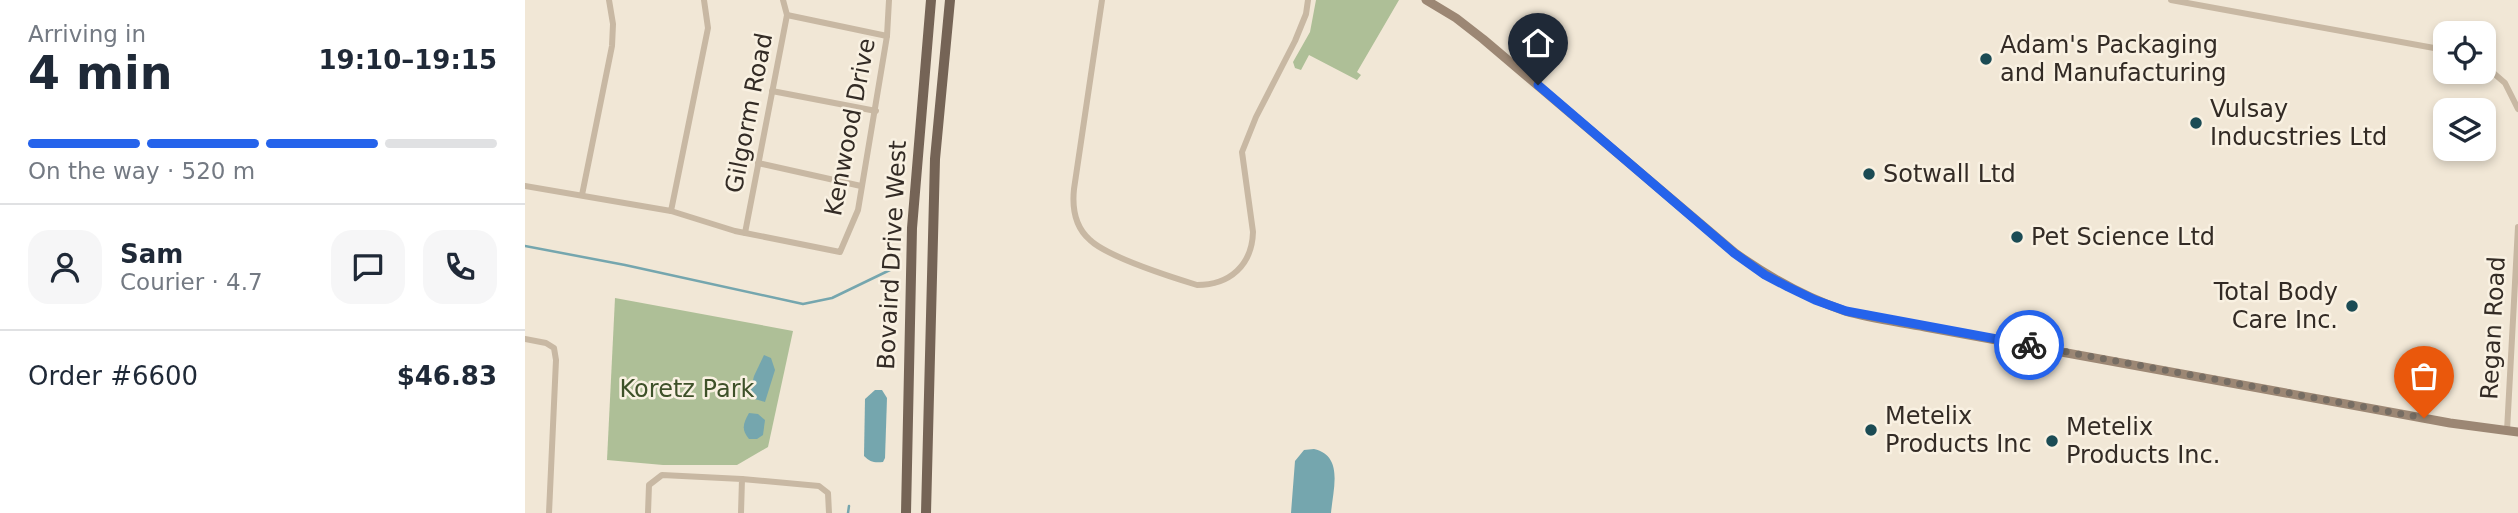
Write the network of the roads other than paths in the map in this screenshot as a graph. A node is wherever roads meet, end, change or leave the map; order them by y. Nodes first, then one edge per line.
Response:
1 (609, 0) edge
2 (704, 0) edge
3 (783, 0) edge
4 (889, 0) edge
5 (931, 0) edge
6 (950, 0) edge
7 (1102, 0) edge
8 (1308, 0) edge
9 (1426, 0) edge
10 (2171, 0) edge
11 (787, 15) junction
12 (887, 36) junction
13 (2433, 48) edge
14 (2496, 75) edge
15 (772, 91) junction
16 (2518, 109) edge
17 (876, 111) junction
18 (758, 163) junction
19 (525, 186) edge
20 (861, 186) junction
21 (582, 195) junction
22 (671, 211) junction
23 (2518, 227) edge
24 (745, 233) junction
25 (525, 339) edge
26 (2507, 431) junction
27 (2518, 432) edge
28 (742, 479) junction
29 (549, 513) edge
30 (648, 513) edge
31 (740, 513) edge
32 (829, 513) edge
33 (906, 513) edge
34 (926, 513) edge

1 - 21 street
2 - 22 street
3 - 11 street, Gilgorm Road
4 - 12 street, Kenwood Drive
5 - 33 main road, Bovaird Drive West
6 - 34 main road, Bovaird Drive West
7 - 8 street
9 - 26 street
10 - 13 street
11 - 12 street
11 - 15 street, Gilgorm Road
12 - 17 street, Kenwood Drive
14 - 16 street
15 - 17 street
15 - 18 street, Gilgorm Road
17 - 20 street, Kenwood Drive
18 - 20 street
18 - 24 street, Gilgorm Road
19 - 21 street, Kenwood Drive
20 - 24 street, Kenwood Drive
21 - 22 street, Kenwood Drive
22 - 24 street, Kenwood Drive
23 - 26 street, Regan Road
25 - 29 street
26 - 27 street
28 - 30 street
28 - 31 street
28 - 32 street

